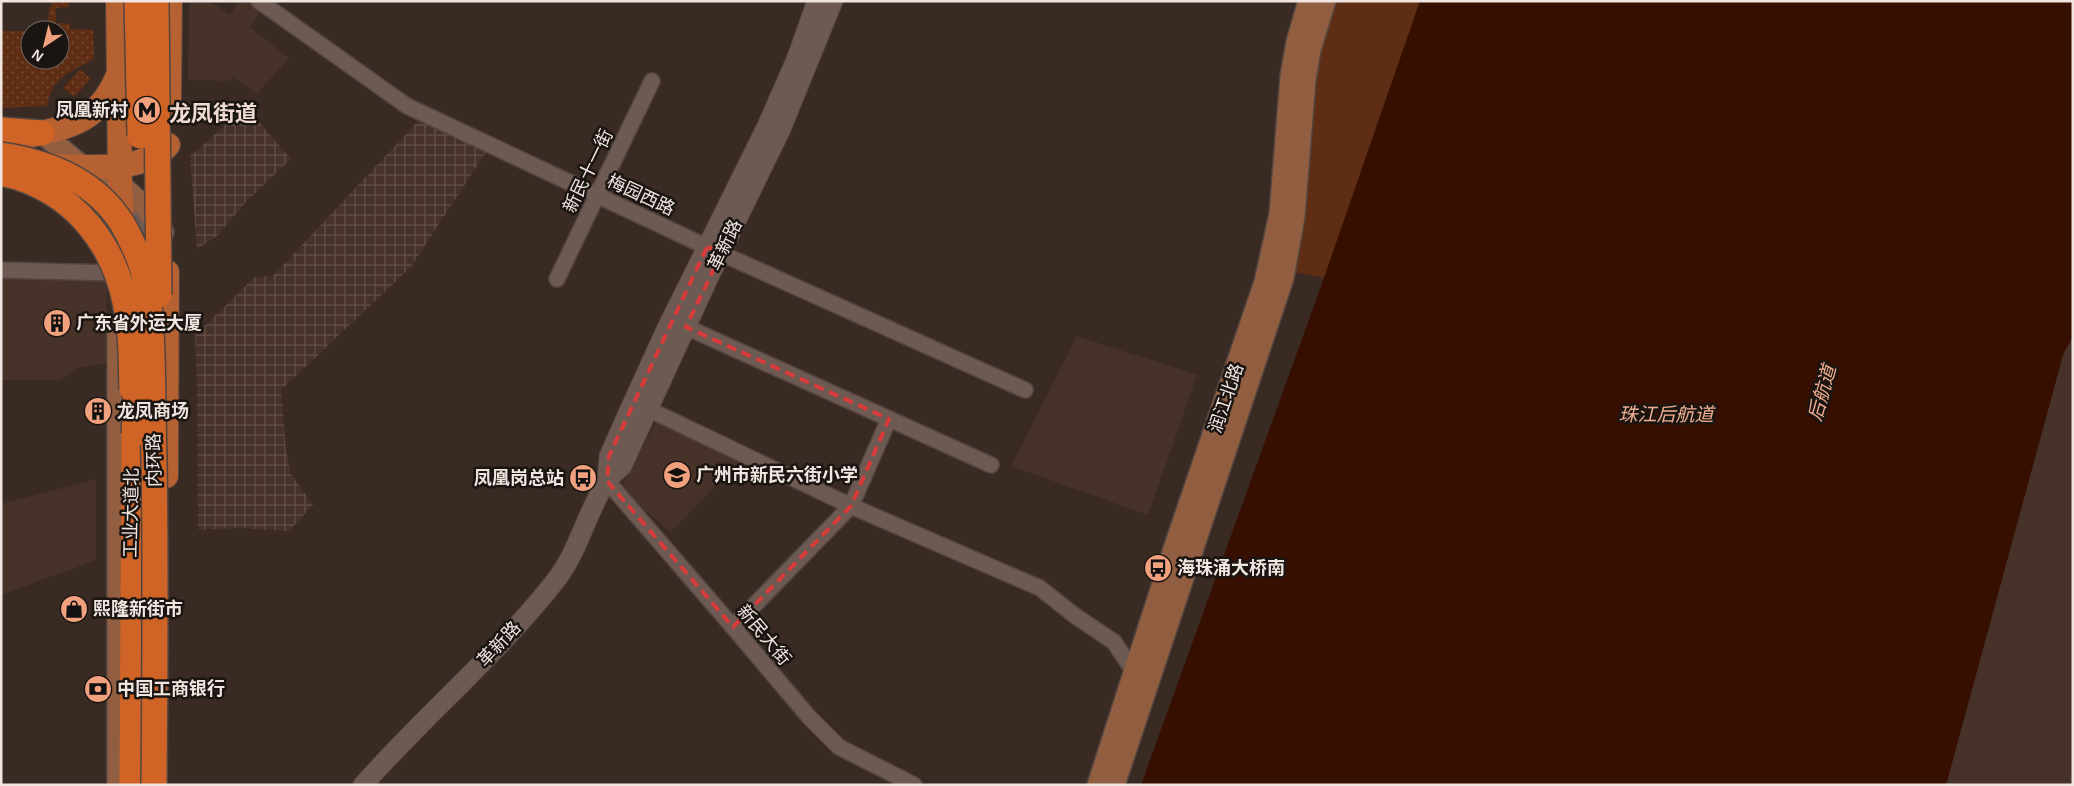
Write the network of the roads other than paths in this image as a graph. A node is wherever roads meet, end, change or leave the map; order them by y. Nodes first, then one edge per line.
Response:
1 (118, 1) edge
2 (138, 1) edge
3 (156, 1) edge
4 (170, 1) edge
5 (259, 1) edge
6 (817, 1) edge
7 (833, 1) edge
8 (1309, 1) edge
9 (1325, 1) edge
10 (118, 32) junction
11 (170, 40) junction
12 (119, 72) junction
13 (652, 80) dead end
14 (169, 82) junction
15 (1, 118) edge
16 (1, 130) edge
17 (42, 133) junction
18 (1, 141) edge
19 (168, 145) junction
20 (1, 155) edge
21 (1, 162) edge
22 (101, 170) junction
23 (1, 173) edge
24 (1, 178) edge
25 (597, 195) junction
26 (122, 211) junction
27 (167, 239) junction
28 (714, 250) junction
29 (111, 263) junction
30 (1, 270) edge
31 (557, 278) dead end
32 (686, 328) junction
33 (144, 381) junction
34 (1025, 390) dead end
35 (648, 409) junction
36 (889, 419) junction
37 (134, 434) junction
38 (166, 456) junction
39 (991, 465) dead end
40 (607, 481) junction
41 (851, 506) junction
42 (156, 543) junction
43 (733, 627) junction
44 (1134, 672) junction
45 (140, 684) junction
46 (137, 767) edge
47 (118, 785) edge
48 (144, 785) edge
49 (154, 785) edge
50 (165, 785) edge
51 (362, 785) edge
52 (914, 785) edge
53 (1098, 785) edge
54 (1114, 785) edge

1 - 10 main road, 工业大道北
2 - 37 highway, bridge
3 - 42 highway, bridge
4 - 11 main road, 工业大道北
5 - 25 street, 梅园西路
6 - 28 street, 革新路
7 - 28 street, 革新路
8 - 44 main road, 润江北路
9 - 54 main road, 润江北路
10 - 11 main road
10 - 12 main road, 工业大道北
11 - 14 main road, 工业大道北
12 - 14 main road
12 - 17 main road
12 - 22 main road, 工业大道北
13 - 25 street, 新民十一街
14 - 19 main road, 工业大道北
15 - 17 main road
16 - 17 highway
17 - 18 main road
17 - 22 main road
19 - 22 main road
19 - 27 main road, 工业大道北
20 - 42 highway, 内环路, bridge
21 - 22 main road
22 - 26 main road, 工业大道北
22 - 26 main road
22 - 27 main road
23 - 37 highway, 内环路, bridge
24 - 29 main road
25 - 28 street, 梅园西路
25 - 31 street, 新民十一街
26 - 27 street
26 - 29 main road
26 - 33 main road
26 - 45 main road, 工业大道北
27 - 38 main road, 工业大道北
28 - 32 street, 革新路
28 - 34 street, 梅园西路
28 - 40 street, 革新路
29 - 30 street
29 - 45 main road
32 - 35 street, 革新路
32 - 36 street
33 - 38 main road
33 - 45 street
35 - 40 street, 革新路
35 - 41 street
36 - 39 street
36 - 41 street
37 - 46 highway, 内环路
38 - 45 main road, 工业大道北
40 - 43 street, 新民大街
40 - 51 street, 革新路
41 - 43 street
41 - 44 street
42 - 49 highway, 内环路, bridge
43 - 52 street, 新民大街
44 - 53 main road, 润江北路
45 - 46 main road, 工业大道北
45 - 46 main road, 工业大道北
46 - 47 main road
46 - 48 street
46 - 50 main road, 工业大道北

